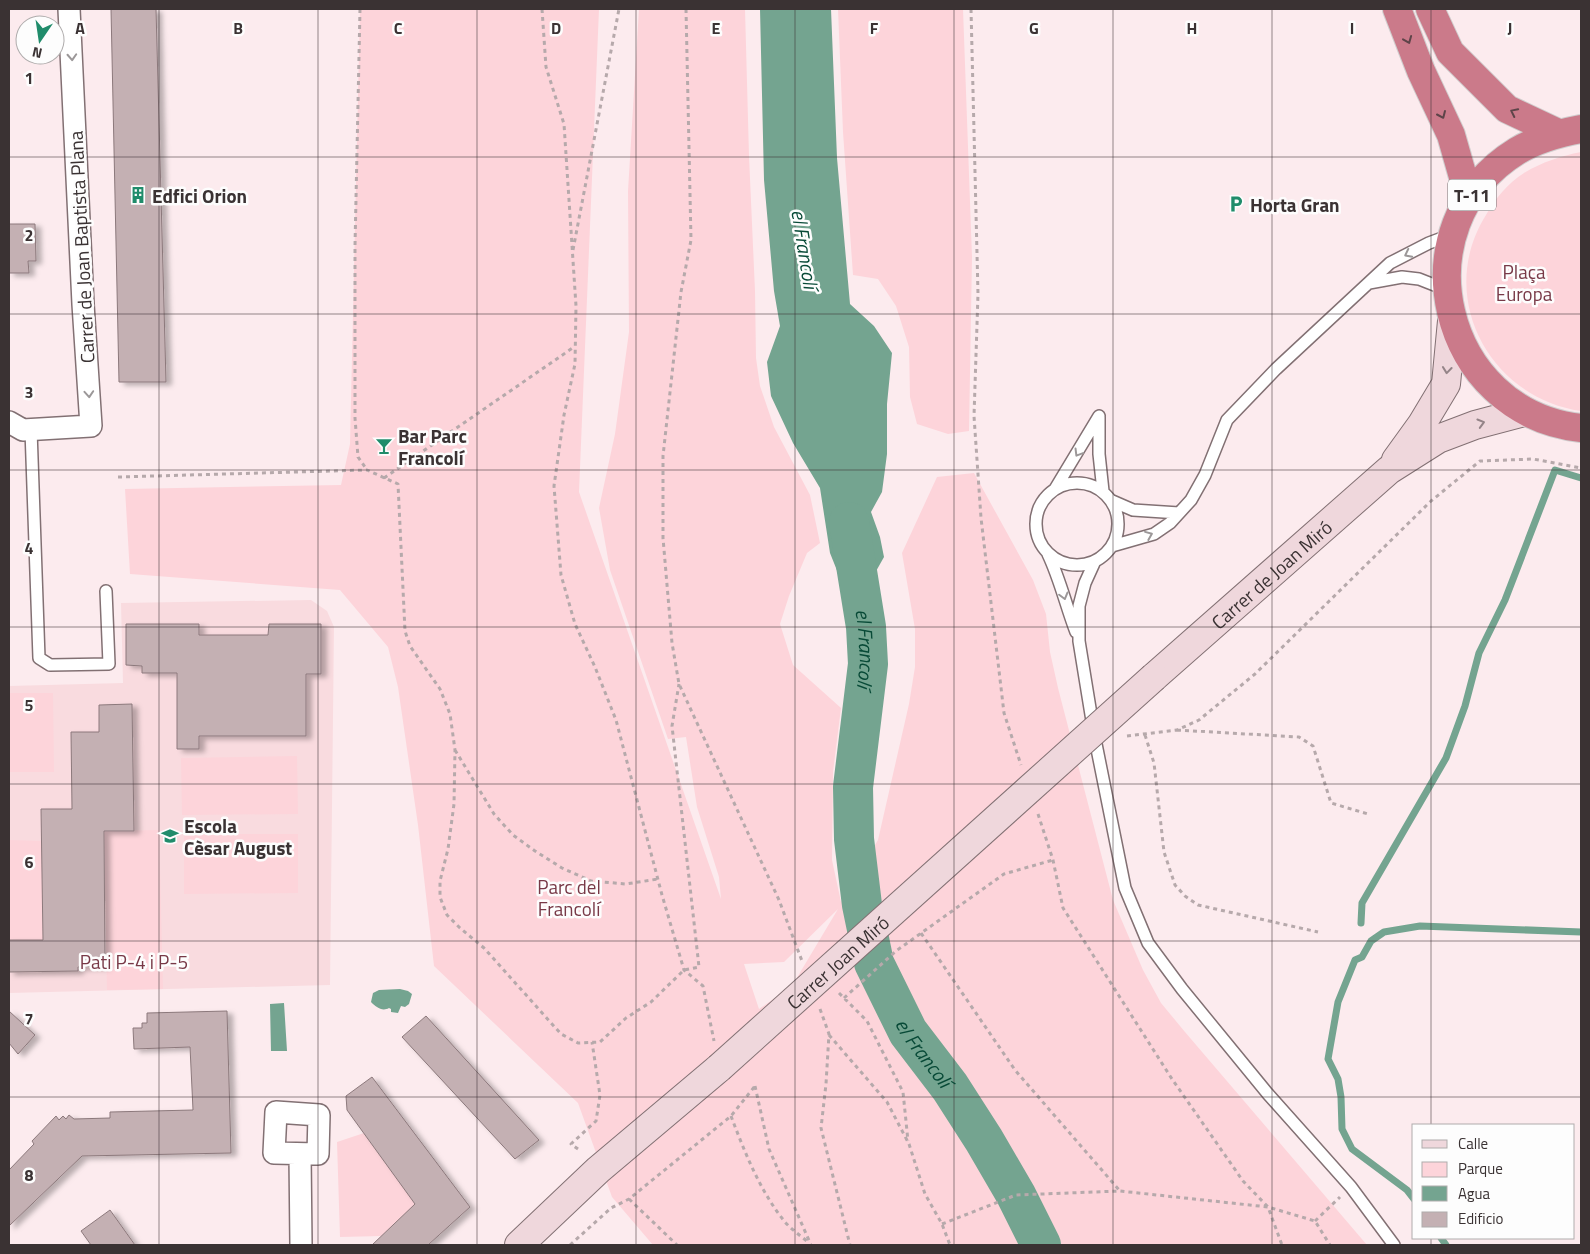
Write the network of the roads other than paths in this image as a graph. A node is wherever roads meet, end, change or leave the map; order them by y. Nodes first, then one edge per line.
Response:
1 (69, 9) edge
2 (1397, 9) edge
3 (1430, 9) edge
4 (1570, 131) edge
5 (1470, 198) junction
6 (1453, 234) junction
7 (1367, 283) junction
8 (1447, 290) junction
9 (1452, 321) junction
10 (1524, 412) junction
11 (21, 427) edge
12 (1581, 428) edge
13 (1430, 431) junction
14 (1055, 489) junction
15 (1107, 496) junction
16 (1179, 512) junction
17 (1112, 546) junction
18 (1047, 552) junction
19 (1095, 561) junction
20 (106, 591) dead end
21 (1079, 641) junction
22 (1154, 677) joint
23 (300, 1154) dead end
24 (301, 1245) edge
25 (518, 1245) edge
26 (1394, 1245) edge

1 -> 11 street, Carrer de Joan Baptista Plana
2 -> 5 highway, T-11
4 -> 3 highway, T-11
4 - 5 highway, T-11
5 - 6 highway, T-11
6 -> 7 lane
6 - 8 highway, T-11
7 - 8 lane
7 - 16 lane
8 - 9 highway, T-11
9 - 10 highway, T-11
9 -> 13 street, Carrer de Joan Miró
10 - 12 highway, T-11
13 -> 10 street
11 - 20 lane, Carrer de Joan Baptista Plana
13 - 22 street, Carrer de Joan Miró
14 - 15 lane
15 -> 14 lane
14 - 18 lane
15 - 16 lane
15 - 17 lane
17 -> 16 lane
17 - 19 lane
18 - 19 lane
18 -> 21 lane
19 - 21 lane
21 - 26 lane
22 - 25 street, Carrer Joan Miró, bridge
23 - 24 street

